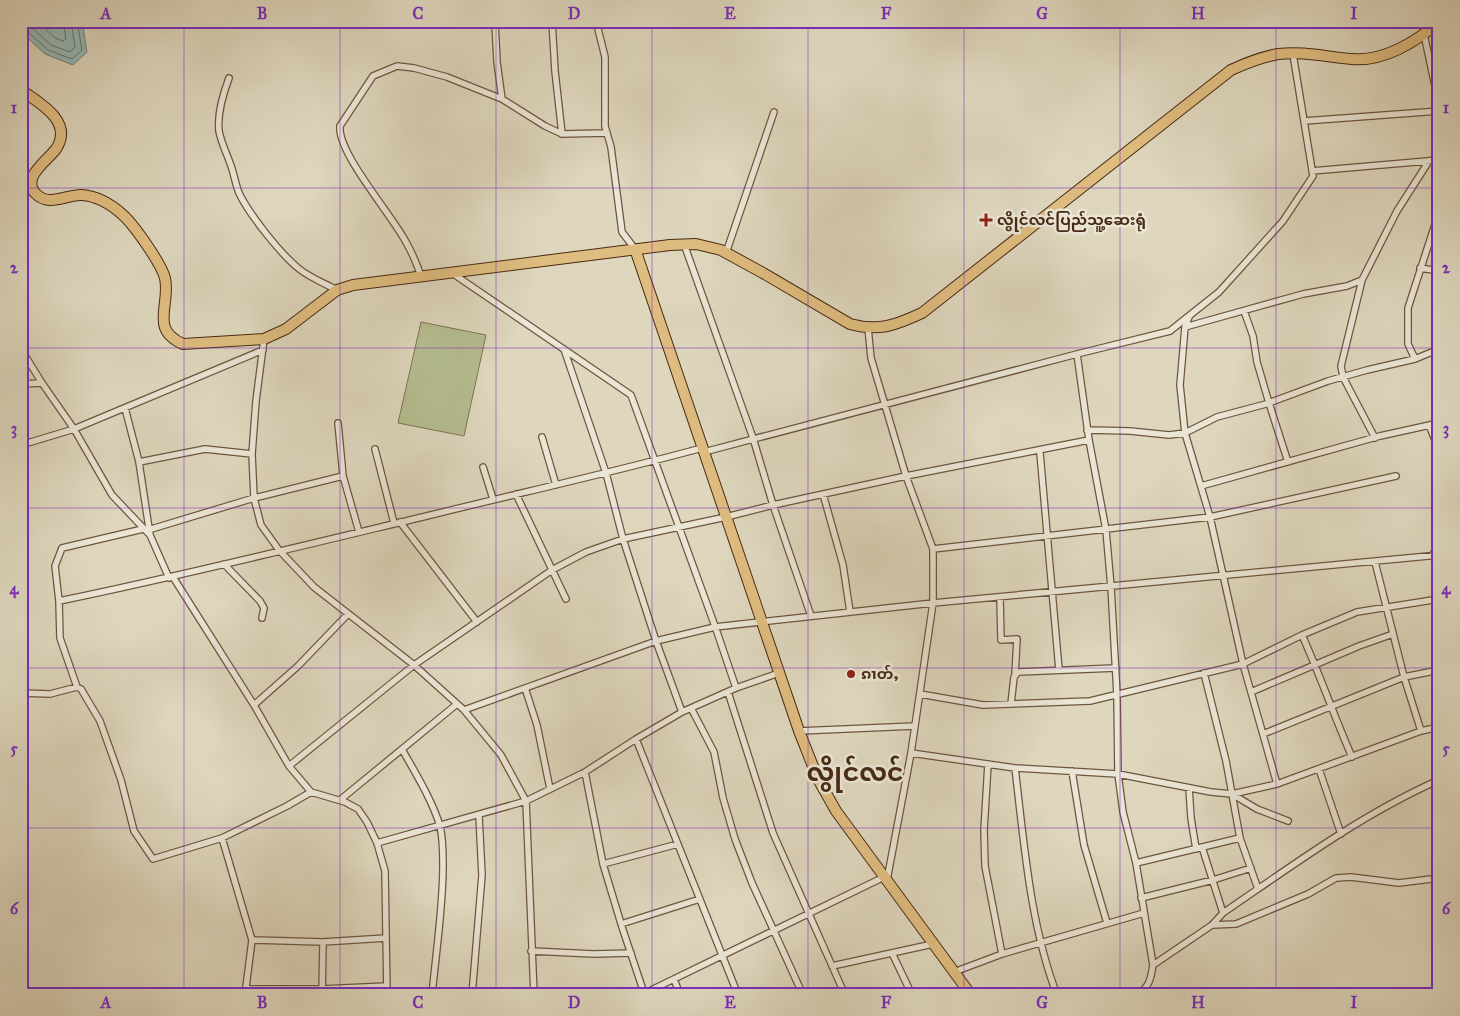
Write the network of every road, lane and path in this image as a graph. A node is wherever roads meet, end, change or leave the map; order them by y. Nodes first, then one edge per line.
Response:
1 (496, 21) edge
2 (552, 21) edge
3 (596, 21) edge
4 (1439, 22) edge
5 (1424, 34) junction
6 (1293, 54) junction
7 (229, 78) dead end
8 (21, 90) edge
9 (502, 99) junction
10 (1439, 105) edge
11 (1439, 111) edge
12 (774, 112) dead end
13 (1304, 121) junction
14 (606, 133) junction
15 (562, 134) junction
16 (1439, 160) edge
17 (1429, 161) junction
18 (1312, 171) junction
19 (1439, 212) edge
20 (684, 244) junction
21 (635, 249) junction
22 (726, 253) junction
23 (1420, 268) junction
24 (1439, 271) edge
25 (450, 272) junction
26 (421, 276) junction
27 (1362, 280) junction
28 (338, 290) junction
29 (1244, 311) junction
30 (1189, 316) junction
31 (1185, 327) junction
32 (868, 328) junction
33 (264, 339) junction
34 (21, 349) edge
35 (564, 349) junction
36 (1439, 349) edge
37 (263, 350) junction
38 (1077, 354) junction
39 (1415, 360) junction
40 (1343, 377) junction
41 (42, 383) junction
42 (21, 384) edge
43 (1269, 403) junction
44 (885, 405) junction
45 (126, 408) junction
46 (338, 423) dead end
47 (1439, 423) edge
48 (1429, 425) junction
49 (74, 429) junction
50 (1087, 430) junction
51 (1185, 433) junction
52 (542, 437) dead end
53 (753, 438) junction
54 (1374, 438) junction
55 (1089, 440) junction
56 (21, 444) edge
57 (374, 449) dead end
58 (703, 450) junction
59 (1439, 450) edge
60 (1040, 453) dead end
61 (252, 454) junction
62 (656, 460) junction
63 (139, 462) junction
64 (1288, 462) junction
65 (482, 467) dead end
66 (606, 473) junction
67 (343, 476) junction
68 (906, 476) junction
69 (1396, 476) dead end
70 (556, 485) junction
71 (1201, 486) junction
72 (516, 494) junction
73 (823, 494) junction
74 (254, 498) junction
75 (493, 499) junction
76 (773, 505) junction
77 (726, 517) junction
78 (1210, 517) junction
79 (397, 523) junction
80 (679, 527) junction
81 (1106, 530) junction
82 (147, 531) junction
83 (359, 532) junction
84 (1047, 536) junction
85 (623, 539) junction
86 (1439, 544) edge
87 (933, 549) junction
88 (279, 550) junction
89 (1436, 556) edge
90 (1375, 562) junction
91 (224, 564) junction
92 (552, 570) junction
93 (1223, 575) junction
94 (171, 578) junction
95 (1111, 587) junction
96 (1052, 593) junction
97 (1000, 598) junction
98 (566, 599) dead end
99 (1439, 599) edge
100 (59, 601) junction
101 (933, 603) junction
102 (1386, 607) junction
103 (850, 612) junction
104 (348, 614) junction
105 (811, 616) junction
106 (262, 618) dead end
107 (477, 622) junction
108 (762, 622) junction
109 (715, 627) junction
110 (1302, 634) junction
111 (1393, 634) junction
112 (656, 641) junction
113 (1243, 664) junction
114 (414, 665) junction
115 (1316, 665) junction
116 (1116, 668) junction
117 (1059, 670) junction
118 (1439, 670) edge
119 (1204, 672) junction
120 (779, 673) junction
121 (1015, 674) junction
122 (1404, 677) junction
123 (77, 687) junction
124 (525, 688) junction
125 (736, 688) junction
126 (728, 692) junction
127 (1251, 692) junction
128 (21, 693) edge
129 (920, 694) junction
130 (1117, 695) junction
131 (458, 704) junction
132 (1012, 704) junction
133 (254, 705) junction
134 (1330, 707) junction
135 (691, 708) junction
136 (464, 710) junction
137 (682, 712) junction
138 (915, 726) junction
139 (1439, 727) edge
140 (799, 731) junction
141 (1421, 731) junction
142 (1263, 734) junction
143 (636, 739) junction
144 (403, 751) junction
145 (911, 753) junction
146 (1352, 757) junction
147 (988, 764) junction
148 (289, 766) junction
149 (1016, 768) junction
150 (1319, 769) junction
151 (585, 772) junction
152 (1072, 772) junction
153 (1118, 774) junction
154 (1439, 780) edge
155 (1277, 784) junction
156 (1188, 788) junction
157 (550, 790) junction
158 (311, 792) junction
159 (1232, 794) junction
160 (340, 800) junction
161 (526, 802) junction
162 (479, 816) junction
163 (1288, 822) dead end
164 (439, 826) junction
165 (1341, 834) junction
166 (222, 838) junction
167 (1240, 838) junction
168 (377, 843) junction
169 (678, 844) junction
170 (1199, 848) junction
171 (1136, 863) junction
172 (603, 864) junction
173 (1251, 868) junction
174 (1439, 878) edge
175 (886, 879) junction
176 (1213, 880) junction
177 (1258, 889) junction
178 (1142, 898) junction
179 (700, 899) junction
180 (808, 913) junction
181 (1144, 913) junction
182 (1223, 913) junction
183 (1108, 923) junction
184 (621, 924) junction
185 (1212, 926) junction
186 (774, 930) junction
187 (386, 938) junction
188 (252, 940) junction
189 (323, 942) junction
190 (1040, 942) junction
191 (933, 944) junction
192 (531, 951) junction
193 (631, 953) junction
194 (892, 953) junction
195 (1002, 954) junction
196 (722, 955) junction
197 (1152, 965) junction
198 (832, 966) junction
199 (954, 972) junction
200 (674, 979) junction
201 (387, 986) junction
202 (245, 992) edge
203 (322, 992) edge
204 (643, 994) edge
205 (387, 995) edge
206 (432, 995) edge
207 (472, 995) edge
208 (534, 995) edge
209 (680, 995) edge
210 (738, 995) edge
211 (803, 995) edge
212 (845, 995) edge
213 (912, 995) edge
214 (971, 995) edge
215 (1058, 995) edge
216 (1136, 995) edge

1 - 9 street
2 - 15 street
3 - 14 street
4 - 5 highway
5 - 6 highway
5 - 10 street
6 - 13 street
6 - 32 highway
7 - 28 street
8 - 33 highway
9 - 15 street
9 - 26 street
11 - 13 street
12 - 22 street
13 - 18 street
14 - 15 street
14 - 21 street
16 - 17 street
17 - 18 street
17 - 27 street
18 - 30 street
19 - 23 street
20 - 21 highway
20 - 22 highway
20 - 53 street
21 - 25 highway
21 - 58 highway
22 - 32 highway
23 - 24 street
23 - 39 street
25 - 26 highway
25 - 35 street
26 - 28 highway
27 - 29 street
27 - 40 street
28 - 33 highway
29 - 31 street
29 - 43 street
30 - 31 street
30 - 38 street
31 - 51 street
32 - 44 street
33 - 37 street
34 - 41 street
35 - 62 street
35 - 66 street
36 - 39 street
37 - 45 street
37 - 61 street
38 - 44 street
38 - 50 street
39 - 40 street
40 - 43 street
40 - 54 street
41 - 42 street
41 - 49 street
43 - 51 street
43 - 64 street
44 - 53 street
44 - 68 street
45 - 49 street
45 - 63 street
46 - 67 street
47 - 48 street
48 - 54 street
48 - 59 street
49 - 56 street
49 - 82 street
50 - 51 street
50 - 55 street
51 - 71 street
52 - 70 street
53 - 58 street
53 - 76 street
54 - 64 street
55 - 68 street
55 - 81 street
57 - 79 street
58 - 62 street
58 - 77 highway
60 - 84 street
61 - 63 street
61 - 74 street
62 - 66 street
62 - 80 street
63 - 82 street
64 - 71 street
65 - 75 street
66 - 70 street
66 - 85 street
67 - 74 street
67 - 83 street
68 - 73 street
68 - 87 street
69 - 78 street
70 - 72 street
71 - 78 street
72 - 75 street
72 - 92 street
73 - 76 street
73 - 103 street
74 - 82 street
74 - 88 street
75 - 79 street
76 - 77 street
76 - 105 street
77 - 80 street
77 - 108 highway
78 - 81 street
78 - 93 street
79 - 83 street
79 - 107 street
80 - 85 street
80 - 109 street
81 - 84 street
81 - 95 street
82 - 94 street
82 - 100 street
83 - 88 street
84 - 87 street
84 - 96 street
85 - 92 street
85 - 112 street
86 - 89 street
87 - 101 street
88 - 91 street
88 - 104 street
89 - 90 street
90 - 93 street
90 - 102 street
91 - 94 street
91 - 106 street
92 - 98 street
92 - 107 street
93 - 95 street
93 - 113 street
94 - 100 street
94 - 133 street
95 - 96 street
95 - 116 street
96 - 97 street
96 - 117 street
97 - 101 street
97 - 121 street
99 - 102 street
100 - 123 street
101 - 103 street
101 - 129 street
102 - 110 street
102 - 111 street
103 - 105 street
104 - 114 street
104 - 133 street
105 - 108 street
107 - 114 street
108 - 109 street
108 - 120 highway
109 - 112 street
109 - 125 street
110 - 113 street
110 - 115 street
111 - 115 street
111 - 122 street
112 - 124 street
112 - 137 street
113 - 119 street
113 - 127 street
114 - 131 street
114 - 148 street
115 - 127 street
115 - 134 street
116 - 117 street
116 - 130 street
117 - 121 street
118 - 122 street
119 - 130 street
119 - 159 street
120 - 125 street
120 - 140 highway
121 - 132 street
122 - 134 street
122 - 141 street
123 - 128 street
123 - 166 street
124 - 136 street
124 - 157 street
125 - 126 street
126 - 135 street
126 - 180 street
127 - 142 street
129 - 132 street
129 - 138 street
130 - 132 street
130 - 153 street
131 - 136 street
131 - 144 street
133 - 148 street
134 - 142 street
134 - 146 street
135 - 137 street
135 - 186 street
136 - 161 street
137 - 143 street
138 - 140 street
138 - 145 street
139 - 141 street
140 - 175 highway
141 - 146 street
142 - 155 street
143 - 151 street
143 - 169 street
144 - 160 street
144 - 164 street
145 - 147 street
145 - 175 street
146 - 150 street
147 - 149 street
147 - 195 street
148 - 158 street
149 - 152 street
149 - 190 street
150 - 155 street
150 - 165 street
151 - 157 street
151 - 172 street
152 - 153 street
152 - 183 street
153 - 156 street
153 - 171 street
154 - 165 street
155 - 159 street
156 - 159 street
156 - 170 street
157 - 161 street
158 - 160 street
158 - 166 street
159 - 163 street
159 - 167 street
160 - 168 street
161 - 162 street
161 - 192 street
162 - 164 street
162 - 207 street
164 - 168 street
164 - 206 street
165 - 177 street
166 - 188 street
167 - 170 street
167 - 173 street
168 - 187 street
169 - 172 street
169 - 179 street
170 - 171 street
170 - 176 street
171 - 178 street
172 - 184 street
173 - 176 street
173 - 177 street
174 - 185 street
175 - 180 street
175 - 191 highway
176 - 178 street
176 - 182 street
177 - 182 street
178 - 181 street
179 - 184 street
179 - 196 street
180 - 186 street
180 - 198 street
181 - 183 street
181 - 197 street
182 - 185 street
183 - 190 street
184 - 193 street
185 - 197 street
186 - 196 street
186 - 211 street
187 - 189 street
187 - 201 street
188 - 189 street
188 - 202 street
189 - 203 street
190 - 195 street
190 - 215 street
191 - 194 street
191 - 199 highway
192 - 193 street
192 - 208 street
193 - 204 street
194 - 198 street
194 - 213 street
195 - 199 street
196 - 200 street
196 - 210 street
197 - 216 street
198 - 212 street
199 - 214 highway
200 - 204 street
200 - 209 street
201 - 203 street
201 - 205 street
202 - 203 street

